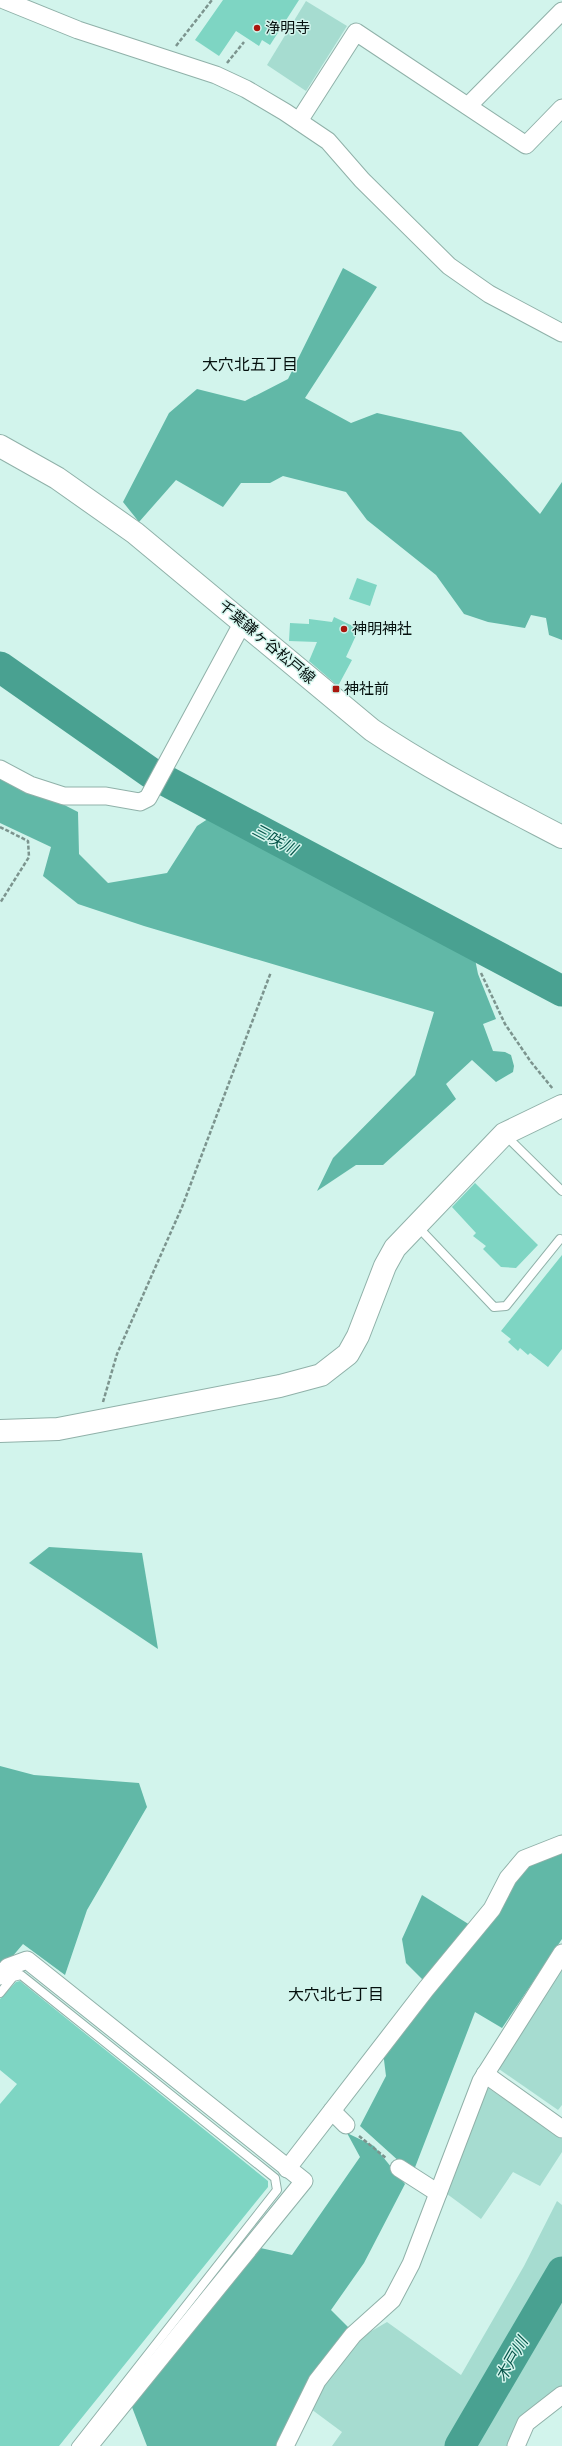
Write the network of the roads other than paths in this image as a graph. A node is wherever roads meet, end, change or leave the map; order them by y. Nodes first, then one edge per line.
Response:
1 (4, 0) edge
2 (562, 11) edge
3 (468, 106) junction
4 (562, 108) edge
5 (298, 121) junction
6 (562, 333) edge
7 (0, 446) edge
8 (243, 622) junction
9 (0, 769) edge
10 (562, 837) edge
11 (560, 1100) edge
12 (504, 1134) junction
13 (562, 1191) edge
14 (416, 1225) junction
15 (560, 1239) dead end
16 (0, 1430) edge
17 (562, 1844) edge
18 (562, 1953) edge
19 (0, 1976) edge
20 (0, 1993) edge
21 (485, 2074) junction
22 (332, 2111) junction
23 (346, 2125) road end
24 (562, 2129) edge
25 (399, 2168) road end
26 (287, 2169) junction
27 (438, 2194) junction
28 (562, 2395) edge
29 (76, 2446) edge
30 (89, 2446) edge
31 (285, 2446) edge
32 (516, 2446) edge

1 - 5 street
2 - 3 street
3 - 4 street
3 - 5 street
5 - 6 street
7 - 8 street, 千葉鎌ヶ谷松戸線
8 - 9 street
8 - 10 street, 千葉鎌ヶ谷松戸線
11 - 12 street
12 - 13 lane
12 - 14 street
14 - 15 lane
14 - 16 street
17 - 22 street
18 - 21 street
19 - 26 street
20 - 29 lane
21 - 24 street
21 - 27 street
22 - 23 street
22 - 26 street
25 - 27 street
26 - 30 street
27 - 31 street
28 - 32 street

